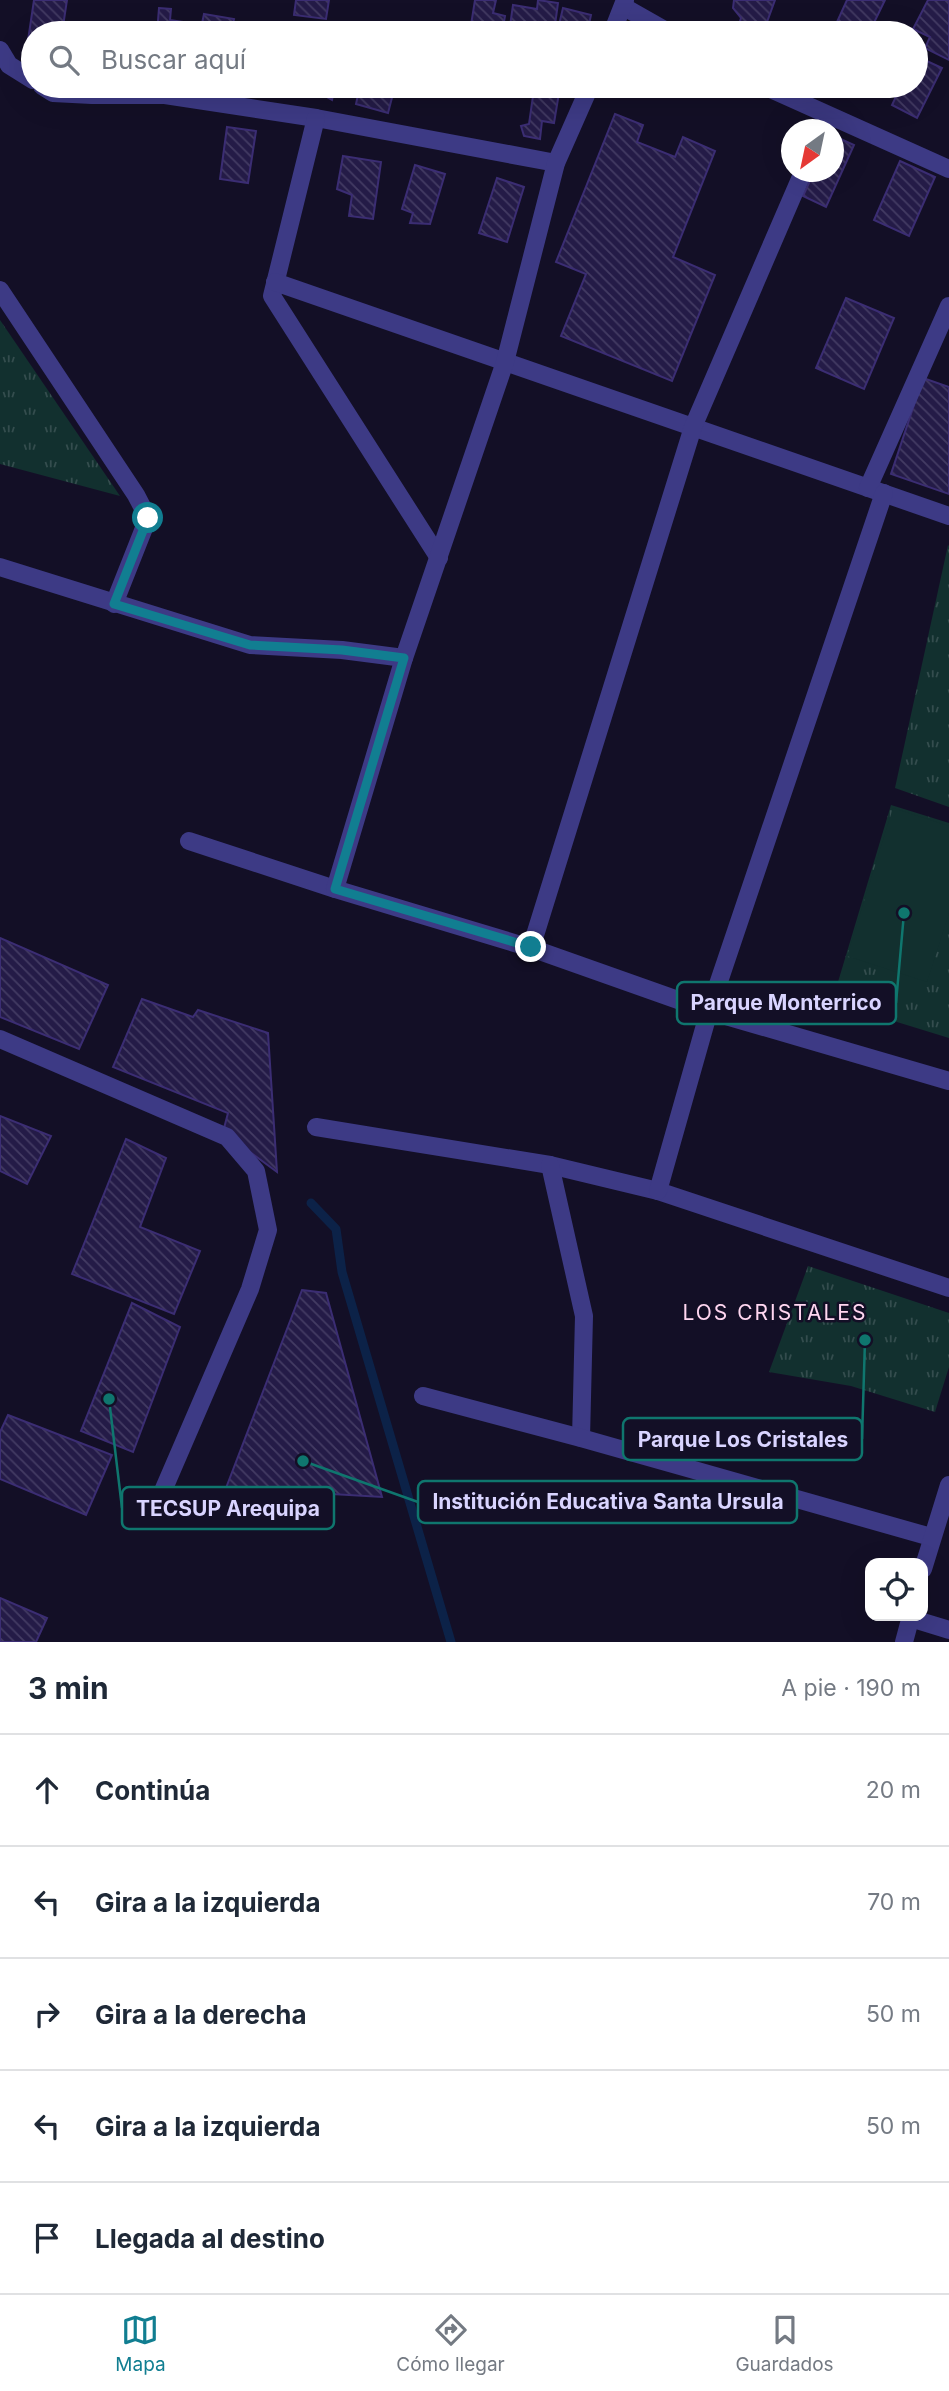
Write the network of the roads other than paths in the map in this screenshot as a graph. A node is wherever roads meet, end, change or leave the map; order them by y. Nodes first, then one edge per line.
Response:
1 (624, 4) edge
2 (617, 21) edge
3 (651, 21) edge
4 (0, 50) edge
5 (21, 72) edge
6 (185, 98) edge
7 (585, 98) edge
8 (784, 98) edge
9 (316, 118) junction
10 (819, 119) edge
11 (844, 130) edge
12 (556, 163) junction
13 (949, 169) edge
14 (799, 182) edge
15 (275, 282) junction
16 (0, 290) edge
17 (949, 306) edge
18 (505, 362) junction
19 (693, 427) junction
20 (876, 491) junction
21 (949, 516) edge
22 (439, 558) junction
23 (0, 567) edge
24 (114, 604) junction
25 (404, 658) junction
26 (189, 841) dead end
27 (335, 889) junction
28 (531, 947) junction
29 (709, 1011) junction
30 (0, 1039) edge
31 (949, 1081) edge
32 (316, 1127) dead end
33 (550, 1165) junction
34 (658, 1191) junction
35 (949, 1288) edge
36 (423, 1396) dead end
37 (581, 1438) junction
38 (949, 1485) edge
39 (159, 1500) dead end
40 (931, 1537) junction
41 (926, 1558) edge
42 (909, 1621) edge
43 (922, 1621) edge
44 (949, 1630) edge
45 (904, 1642) edge

1 - 2 street
1 - 3 street
4 - 5 street
6 - 9 street
7 - 12 street
8 - 10 street
9 - 12 street
9 - 15 street
11 - 13 street
12 - 18 street
14 - 19 street
15 - 18 street
15 - 22 street
16 - 24 street
17 - 20 street
18 - 19 street
18 - 22 street
19 - 20 street
19 - 28 street
20 - 21 street
20 - 29 street
22 - 25 street
23 - 24 street
24 - 25 street
25 - 27 street
26 - 27 street
27 - 28 street
28 - 29 street
29 - 31 street
29 - 34 street
30 - 39 street
32 - 33 street
33 - 34 street
33 - 37 street
34 - 35 street
36 - 37 street
37 - 40 street
38 - 40 street
40 - 41 street
42 - 45 street
43 - 44 street

